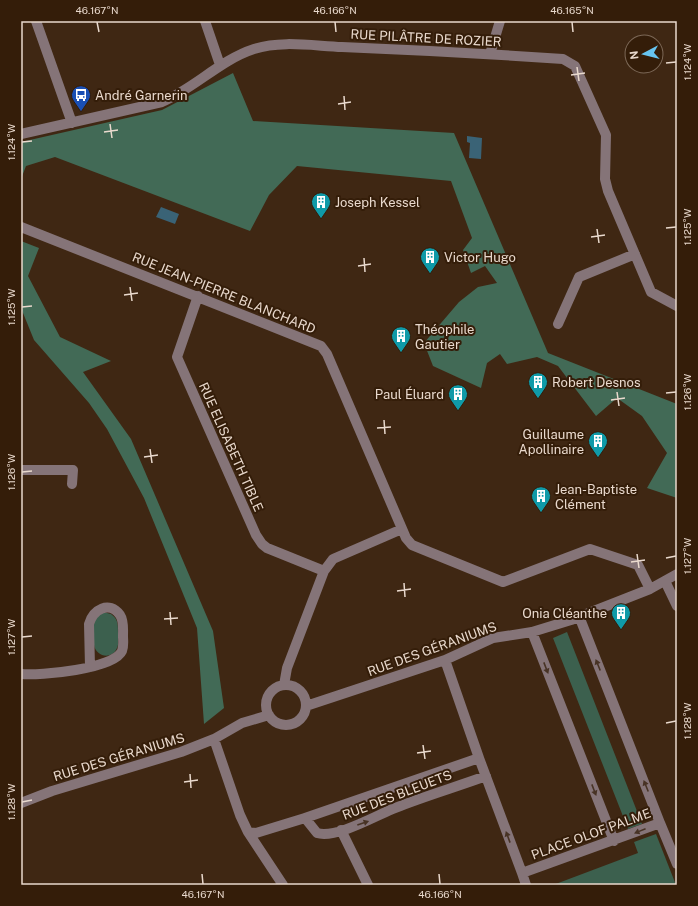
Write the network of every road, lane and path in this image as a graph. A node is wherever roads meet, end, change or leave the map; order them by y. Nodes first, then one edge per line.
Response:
1 (36, 21) edge
2 (205, 21) edge
3 (500, 21) edge
4 (490, 54) junction
5 (220, 65) junction
6 (72, 123) junction
7 (21, 134) edge
8 (21, 228) edge
9 (635, 254) junction
10 (198, 296) junction
11 (677, 306) edge
12 (558, 324) dead end
13 (21, 470) edge
14 (72, 484) dead end
15 (402, 529) junction
16 (324, 571) junction
17 (677, 574) edge
18 (665, 581) junction
19 (650, 589) junction
20 (677, 606) edge
21 (579, 616) junction
22 (532, 632) junction
23 (445, 660) junction
24 (90, 667) junction
25 (21, 674) edge
26 (284, 685) junction
27 (306, 706) junction
28 (269, 715) junction
29 (214, 739) junction
30 (479, 758) junction
31 (486, 776) junction
32 (21, 803) edge
33 (306, 818) junction
34 (660, 823) junction
35 (341, 830) junction
36 (248, 832) junction
37 (614, 841) junction
38 (677, 864) edge
39 (522, 873) junction
40 (283, 885) edge
41 (368, 885) edge
42 (526, 885) edge

1 - 6 street
2 - 5 street
3 - 4 street
4 - 5 street, RUE PILÂTRE DE ROZIER
4 - 9 street, RUE PILÂTRE DE ROZIER
5 - 6 street, RUE PILÂTRE DE ROZIER
6 - 7 street, RUE PILÂTRE DE ROZIER
8 - 10 street, RUE JEAN-PIERRE BLANCHARD
9 - 11 street, RUE PILÂTRE DE ROZIER
9 - 12 street
10 - 15 street, RUE JEAN-PIERRE BLANCHARD
10 - 16 street, RUE ELISABETH TIBLE
13 - 14 street
15 - 16 street
15 - 19 street, RUE JEAN-PIERRE BLANCHARD
16 - 26 street
17 - 18 street, RUE DES GÉRANIUMS
18 - 19 street, RUE DES GÉRANIUMS
18 - 20 street
19 - 21 street, RUE DES GÉRANIUMS
21 - 22 street, RUE DES GÉRANIUMS
34 -> 21 street
22 - 23 street, RUE DES GÉRANIUMS
22 -> 37 street
23 - 27 street, RUE DES GÉRANIUMS
23 - 30 street
24 - 24 street
24 - 25 street
26 - 27 street
26 - 28 street
27 - 28 street
28 - 29 street, RUE DES GÉRANIUMS
29 - 32 street, RUE DES GÉRANIUMS
29 - 36 street
30 - 31 street
30 - 33 street, RUE DES BLEUETS
35 -> 31 street, RUE DES BLEUETS
39 -> 31 street
33 - 35 street, RUE DES BLEUETS
33 - 36 street, RUE DES BLEUETS
34 -> 37 street, PLACE OLOF PALME
34 - 38 street, PLACE OLOF PALME
35 - 41 street
36 - 40 street
37 - 39 street, PLACE OLOF PALME
39 - 42 street, PLACE OLOF PALME

